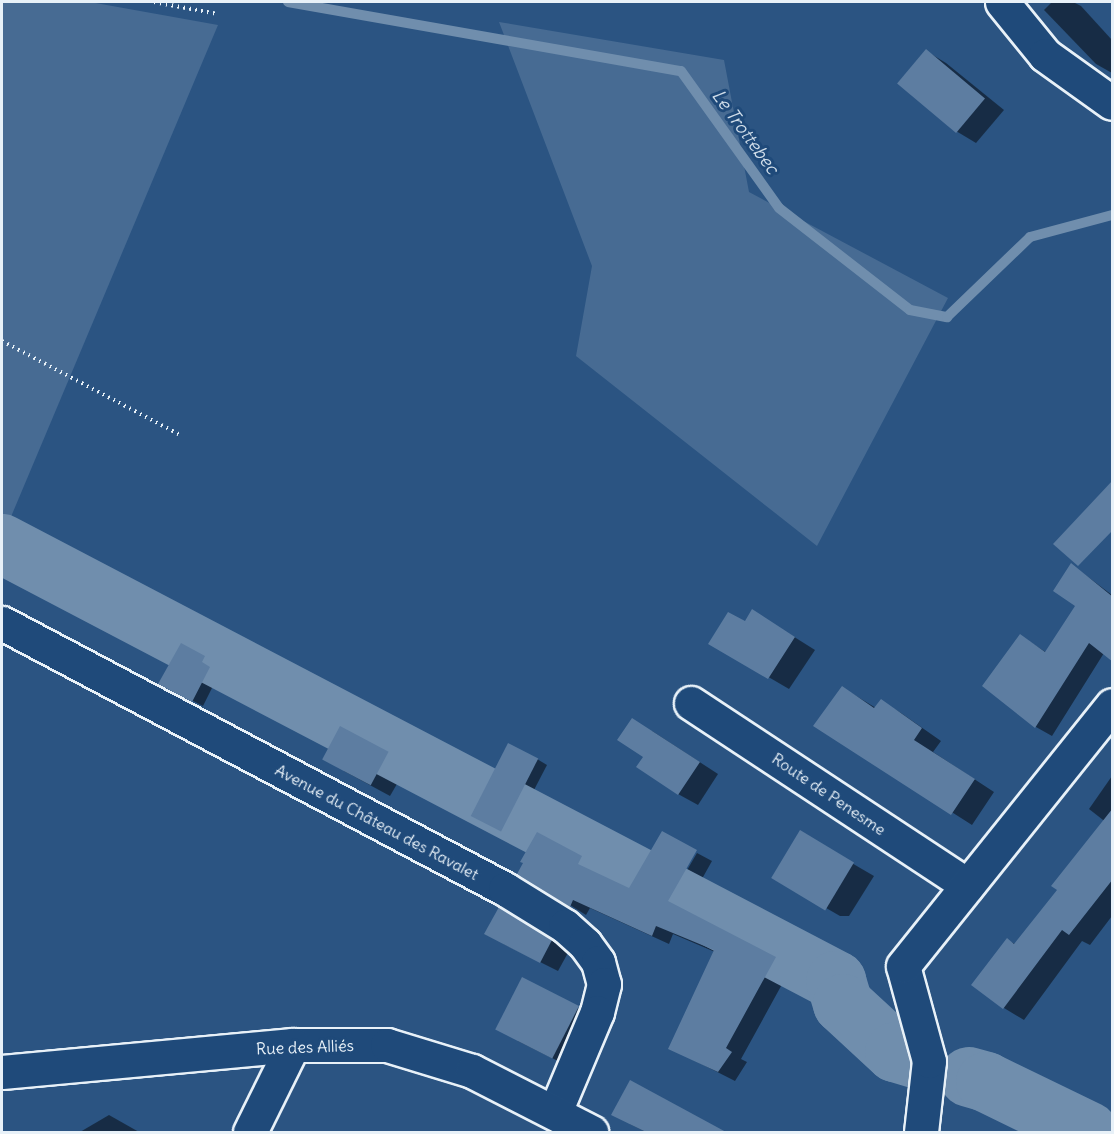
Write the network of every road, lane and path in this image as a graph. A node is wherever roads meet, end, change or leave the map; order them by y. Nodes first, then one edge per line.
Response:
1 (154, 2) edge
2 (1002, 2) edge
3 (218, 14) dead end
4 (1113, 103) edge
5 (2, 340) edge
6 (180, 435) dead end
7 (2, 623) edge
8 (692, 703) dead end
9 (1113, 705) edge
10 (967, 885) junction
11 (292, 1045) junction
12 (2, 1072) edge
13 (555, 1112) junction
14 (250, 1132) edge
15 (591, 1132) edge
16 (921, 1132) edge

1 - 3 path
2 - 4 street
5 - 6 path
7 - 13 street, Avenue du Château des Ravalet
8 - 10 street, Route de Penesme
9 - 10 street
10 - 16 street
11 - 12 street, Rue des Alliés
11 - 13 street, Rue des Alliés
11 - 14 street
13 - 15 street, Rue des Alliés

